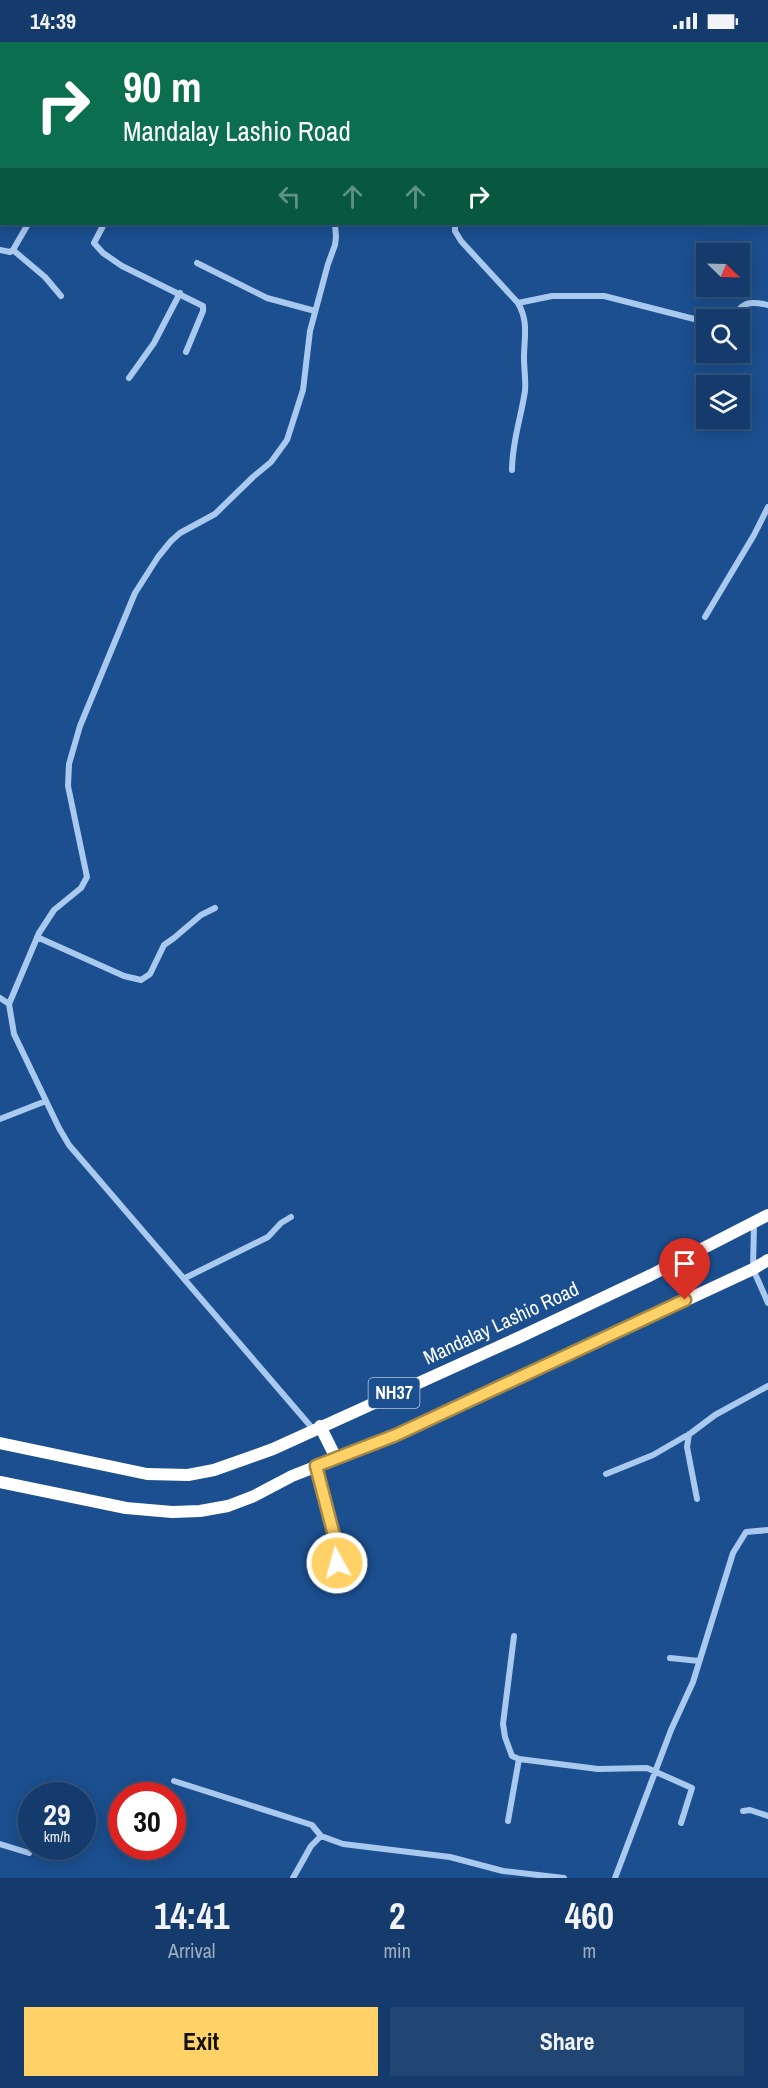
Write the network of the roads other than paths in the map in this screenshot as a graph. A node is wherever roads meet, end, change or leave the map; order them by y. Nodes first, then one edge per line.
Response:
1 (27, 225) edge
2 (103, 225) edge
3 (335, 225) edge
4 (455, 225) edge
5 (0, 250) edge
6 (14, 250) junction
7 (197, 263) dead end
8 (180, 293) junction
9 (61, 296) dead end
10 (518, 303) junction
11 (768, 306) edge
12 (739, 309) edge
13 (315, 311) junction
14 (696, 319) edge
15 (186, 352) dead end
16 (129, 378) dead end
17 (512, 470) dead end
18 (768, 507) edge
19 (705, 617) dead end
20 (215, 908) dead end
21 (37, 937) junction
22 (0, 998) edge
23 (9, 1004) junction
24 (46, 1101) junction
25 (0, 1119) edge
26 (768, 1215) edge
27 (291, 1216) dead end
28 (754, 1224) junction
29 (768, 1260) edge
30 (753, 1269) junction
31 (185, 1278) junction
32 (768, 1303) edge
33 (768, 1386) edge
34 (317, 1428) junction
35 (689, 1434) junction
36 (0, 1443) edge
37 (336, 1458) junction
38 (316, 1466) junction
39 (606, 1474) dead end
40 (0, 1482) edge
41 (697, 1500) dead end
42 (768, 1530) edge
43 (319, 1572) dead end
44 (514, 1636) dead end
45 (670, 1658) dead end
46 (699, 1661) junction
47 (519, 1759) junction
48 (656, 1772) junction
49 (174, 1781) dead end
50 (743, 1811) dead end
51 (768, 1816) edge
52 (508, 1821) dead end
53 (681, 1823) dead end
54 (321, 1836) junction
55 (0, 1844) edge
56 (18, 1850) edge
57 (554, 1877) edge
58 (293, 1878) edge
59 (564, 1878) edge
60 (615, 1878) edge

1 - 6 street
2 - 8 street
3 - 13 street
4 - 10 street
5 - 6 street
6 - 9 street
7 - 13 street
8 - 15 street
8 - 16 street
10 - 14 street
10 - 17 street
11 - 12 street
13 - 21 street
18 - 19 street
20 - 21 street
21 - 23 street
22 - 23 street
23 - 24 street
24 - 25 street
24 - 31 street
26 - 28 highway, Mandalay Lashio Road / NH37
27 - 31 street
28 - 30 street
28 - 34 highway, Mandalay Lashio Road / NH37
29 - 30 highway, NH37
30 - 32 street
30 - 37 highway, NH37
31 - 34 street
33 - 35 street
34 - 36 highway, Mandalay Lashio Road / NH37
34 - 37 highway
35 - 39 street
35 - 41 street
37 - 38 highway, NH37
38 - 40 highway, NH37
38 - 43 street
42 - 46 street
44 - 47 street
45 - 46 street
46 - 48 street
47 - 48 street
47 - 52 street
48 - 53 street
48 - 60 street
49 - 54 street
50 - 51 street
54 - 57 street
54 - 58 street
55 - 56 street
57 - 59 street

